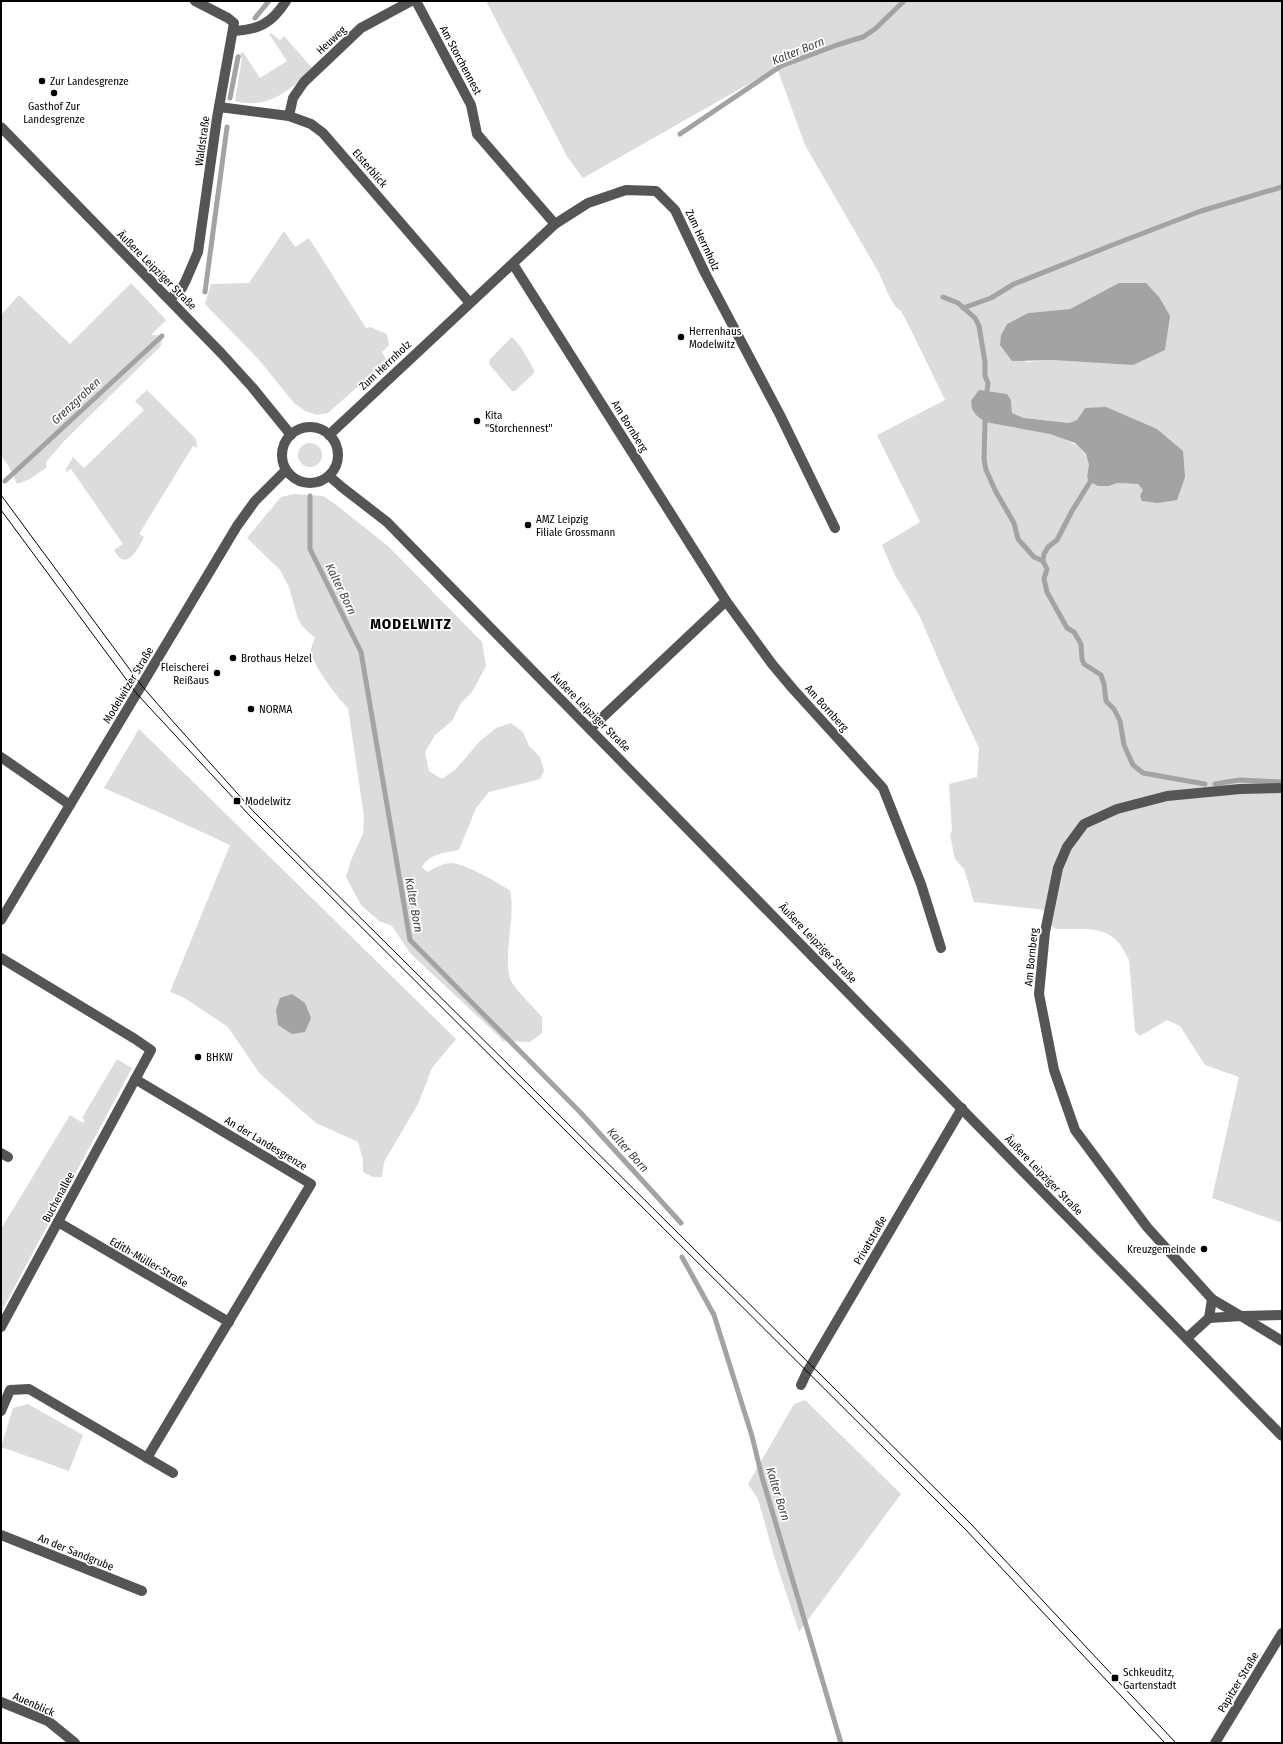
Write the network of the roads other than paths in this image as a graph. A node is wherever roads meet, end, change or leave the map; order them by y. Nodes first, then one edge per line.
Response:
1 (195, 1) edge
2 (286, 1) edge
3 (411, 1) edge
4 (416, 1) edge
5 (233, 31) junction
6 (219, 107) junction
7 (289, 116) junction
8 (1, 127) edge
9 (555, 224) junction
10 (513, 264) junction
11 (170, 299) junction
12 (469, 302) junction
13 (291, 435) junction
14 (329, 435) junction
15 (286, 470) junction
16 (329, 476) junction
17 (835, 528) dead end
18 (726, 601) junction
19 (590, 729) junction
20 (1, 757) edge
21 (1282, 788) edge
22 (70, 805) junction
23 (1, 920) edge
24 (941, 948) dead end
25 (1, 958) edge
26 (135, 1079) junction
27 (962, 1108) junction
28 (58, 1222) junction
29 (1212, 1299) junction
30 (1282, 1315) edge
31 (1242, 1316) junction
32 (1208, 1318) junction
33 (229, 1322) junction
34 (1, 1327) edge
35 (1187, 1338) junction
36 (1282, 1341) edge
37 (801, 1385) dead end
38 (1, 1410) edge
39 (1282, 1436) edge
40 (147, 1458) junction
41 (173, 1473) dead end
42 (1, 1535) edge
43 (142, 1591) dead end
44 (1282, 1633) edge
45 (1, 1702) edge
46 (75, 1743) edge
47 (1215, 1743) edge

1 - 5 street
2 - 5 street
3 - 7 street, Heuweg
4 - 9 street, Am Storchennest
5 - 6 street, Waldstraße
6 - 7 street, Elsterblick
6 - 11 street, Waldstraße
7 - 12 street, Elsterblick
8 - 11 street, Äußere Leipziger Straße
9 - 10 street, Zum Herrnholz
9 - 17 street, Zum Herrnholz
10 - 12 street, Zum Herrnholz
10 - 18 street, Am Bornberg
11 - 13 street, Äußere Leipziger Straße
12 - 14 street, Zum Herrnholz
13 - 14 street
13 - 15 street
14 - 16 street
15 - 16 street
15 - 22 street, Modelwitzer Straße
16 - 19 street, Äußere Leipziger Straße
18 - 19 street
18 - 24 street, Am Bornberg
19 - 27 street, Äußere Leipziger Straße
20 - 22 street
21 - 29 street, Am Bornberg
22 - 23 street, Modelwitzer Straße
25 - 26 street
26 - 28 street, Buchenallee
26 - 33 street, An der Landesgrenze
27 - 35 street, Äußere Leipziger Straße
27 - 37 street, Privatstraße
28 - 33 street, Edith-Müller-Straße
28 - 34 street, Buchenallee
29 - 31 street, Am Bornberg
29 - 32 street
30 - 31 street
31 - 32 street
31 - 36 street, Am Bornberg
32 - 35 street
33 - 40 street, An der Landesgrenze
35 - 39 street, Äußere Leipziger Straße
38 - 40 street
40 - 41 street
42 - 43 street, An der Sandgrube
44 - 47 street, Papitzer Straße
45 - 46 street, Auenblick

